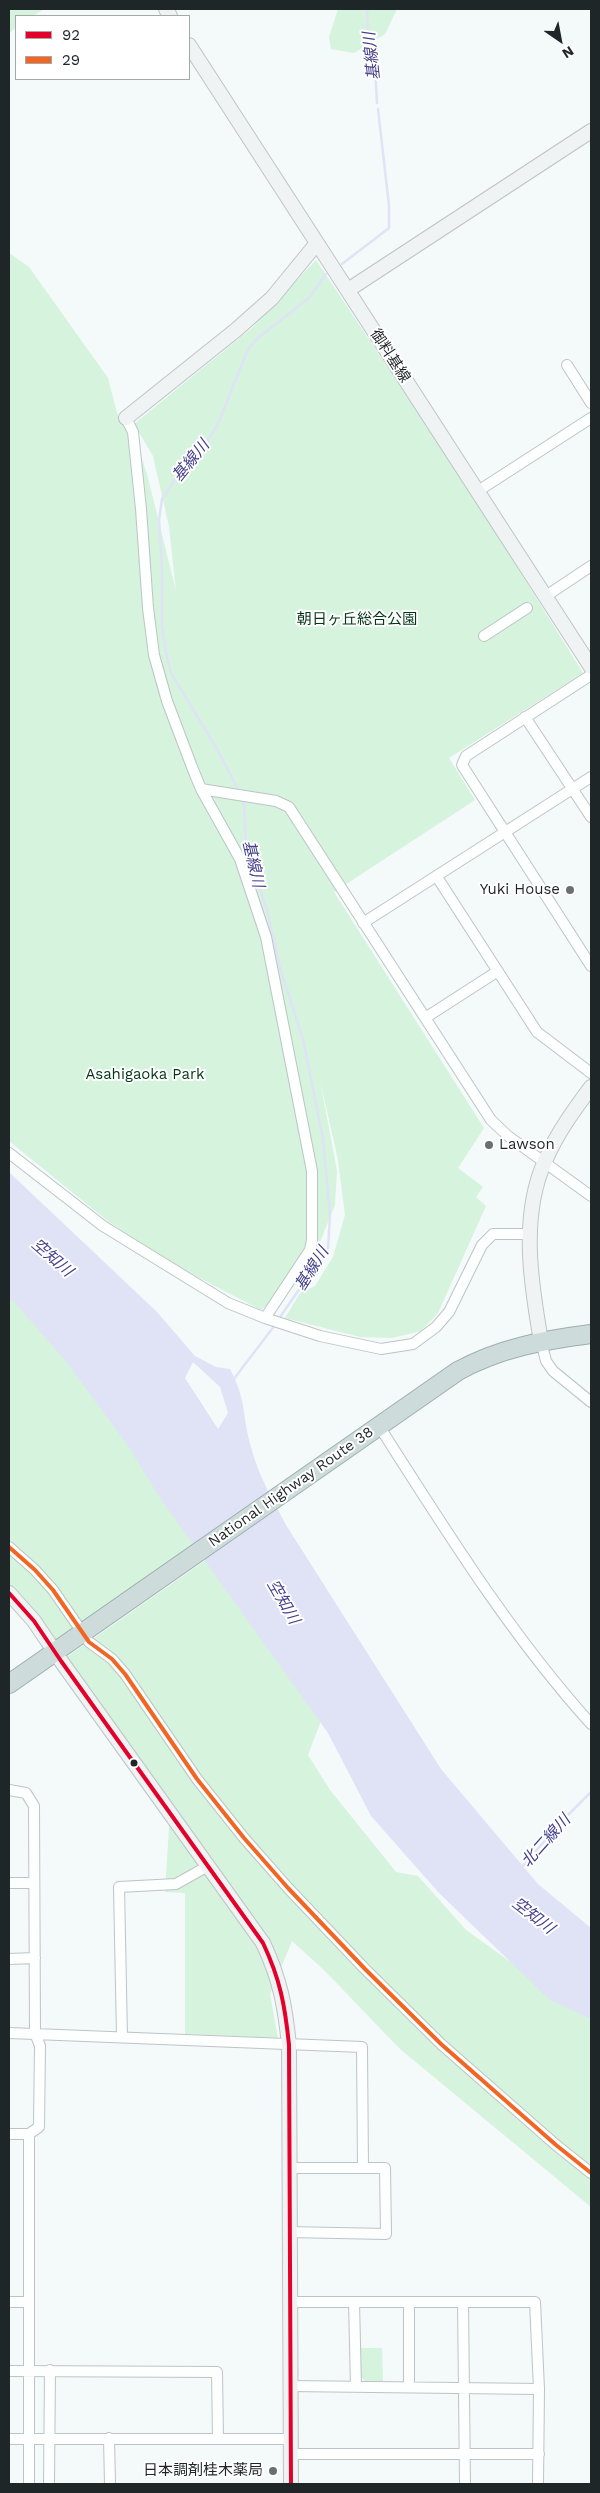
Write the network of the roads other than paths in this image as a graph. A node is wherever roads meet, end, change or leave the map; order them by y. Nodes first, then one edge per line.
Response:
1 (190, 47) edge
2 (591, 132) edge
3 (317, 243) junction
4 (348, 290) junction
5 (567, 365) dead end
6 (591, 403) edge
7 (126, 418) joint
8 (591, 418) edge
9 (478, 491) junction
10 (591, 566) edge
11 (546, 596) junction
12 (527, 608) dead end
13 (484, 636) dead end
14 (591, 667) edge
15 (591, 674) edge
16 (525, 717) junction
17 (591, 777) edge
18 (202, 789) junction
19 (572, 790) junction
20 (591, 817) edge
21 (505, 833) junction
22 (437, 877) junction
23 (363, 923) junction
24 (591, 966) edge
25 (498, 971) junction
26 (425, 1018) junction
27 (591, 1073) edge
28 (591, 1086) edge
29 (9, 1153) edge
30 (544, 1162) junction
31 (591, 1196) edge
32 (531, 1234) junction
33 (265, 1318) junction
34 (591, 1334) edge
35 (541, 1341) junction
36 (591, 1402) edge
37 (372, 1431) junction
38 (9, 1547) edge
39 (9, 1593) edge
40 (86, 1631) junction
41 (55, 1652) junction
42 (9, 1684) edge
43 (591, 1724) edge
44 (9, 1790) edge
45 (208, 1866) junction
46 (9, 1883) edge
47 (34, 1883) junction
48 (9, 1958) edge
49 (35, 1958) junction
50 (9, 2033) edge
51 (35, 2033) junction
52 (122, 2037) junction
53 (289, 2045) junction
54 (9, 2134) edge
55 (29, 2134) junction
56 (289, 2168) junction
57 (363, 2168) junction
58 (591, 2173) edge
59 (289, 2232) junction
60 (9, 2302) edge
61 (29, 2302) junction
62 (290, 2302) junction
63 (354, 2302) junction
64 (409, 2302) junction
65 (464, 2302) junction
66 (31, 2370) junction
67 (50, 2370) junction
68 (9, 2371) edge
69 (290, 2386) junction
70 (356, 2387) junction
71 (409, 2388) junction
72 (462, 2388) junction
73 (539, 2389) junction
74 (30, 2438) junction
75 (50, 2438) junction
76 (109, 2438) junction
77 (218, 2438) junction
78 (9, 2439) edge
79 (291, 2439) junction
80 (291, 2454) junction
81 (464, 2454) junction
82 (539, 2454) junction
83 (30, 2484) edge
84 (49, 2484) edge
85 (110, 2484) edge
86 (291, 2484) edge
87 (465, 2484) edge
88 (538, 2484) edge

1 - 3 street, 御料基線
2 - 4 street
3 - 4 street, 御料基線
3 - 7 street
4 - 9 street, 御料基線
5 - 6 street
7 - 18 street
8 - 9 street
9 - 11 street, 御料基線
10 - 11 street
11 - 14 street, 御料基線
12 - 13 street
15 - 16 street
16 - 19 street
16 - 21 street
17 - 19 street
18 - 23 street
18 - 33 street
19 - 20 street
19 - 21 street
21 - 22 street
21 - 24 street
22 - 23 street
22 - 25 street
23 - 26 street
25 - 26 street
25 - 27 street
26 - 30 street
28 - 30 street
29 - 33 street
30 - 31 street
30 - 32 street
32 - 33 street
32 - 35 street
34 - 35 highway, National Highway Route 38
35 - 36 street
35 - 37 highway, National Highway Route 38
37 - 40 highway, National Highway Route 38
37 - 43 street
38 - 40 street
39 - 41 street
40 - 41 highway, National Highway Route 38
40 - 58 street
41 - 42 highway, National Highway Route 38
41 - 45 street
44 - 47 street
45 - 52 street
45 - 53 street
46 - 47 street
47 - 49 street
48 - 49 street
49 - 51 street
50 - 51 street
51 - 52 street
51 - 55 street
52 - 53 street
53 - 56 street
53 - 57 street
54 - 55 street
55 - 61 street
56 - 57 street
56 - 59 street
57 - 59 street
59 - 62 street
60 - 61 street
61 - 66 street
62 - 63 street
62 - 69 street
63 - 64 street
63 - 70 street
64 - 65 street
64 - 71 street
65 - 72 street
65 - 73 street
66 - 67 street
66 - 68 street
66 - 74 street
67 - 75 street
67 - 77 street
69 - 70 street
69 - 79 street
70 - 71 street
71 - 72 street
72 - 73 street
72 - 81 street
73 - 82 street
74 - 75 street
74 - 78 street
74 - 83 street
75 - 76 street
75 - 84 street
76 - 77 street
76 - 85 street
77 - 79 street
79 - 80 street
80 - 81 street
80 - 86 street
81 - 82 street
81 - 87 street
82 - 88 street

